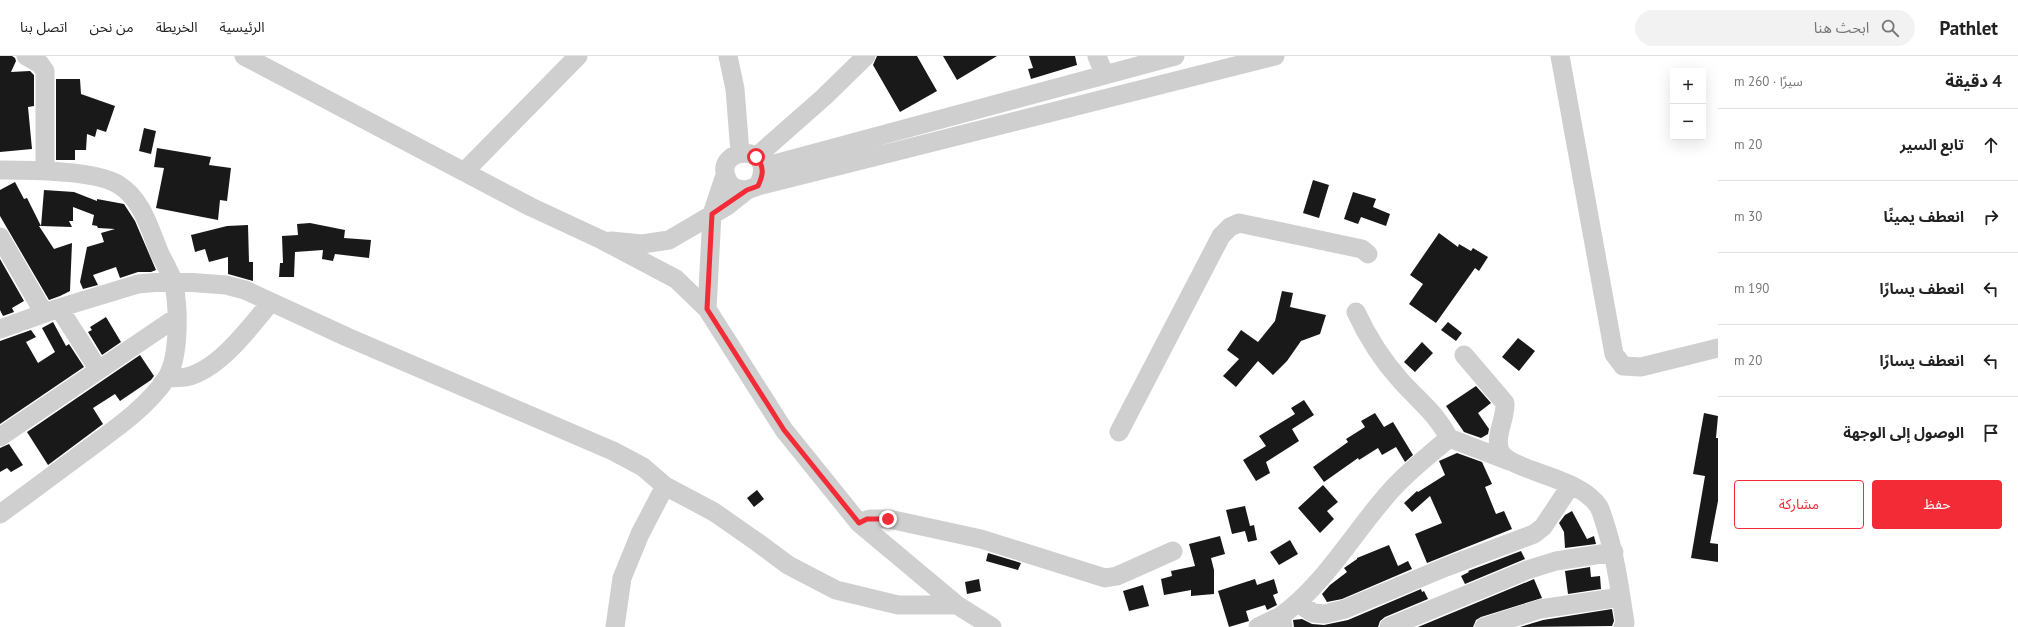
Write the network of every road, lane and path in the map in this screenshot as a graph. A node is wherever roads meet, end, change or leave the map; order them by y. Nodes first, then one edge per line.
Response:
1 (26, 56) edge
2 (244, 56) edge
3 (578, 56) edge
4 (728, 56) edge
5 (866, 56) edge
6 (1097, 56) edge
7 (1175, 56) edge
8 (1275, 56) edge
9 (1560, 56) edge
10 (1239, 60) edge
11 (1104, 74) junction
12 (753, 159) junction
13 (0, 170) edge
14 (45, 171) junction
15 (464, 172) junction
16 (725, 175) junction
17 (752, 188) junction
18 (712, 214) junction
19 (0, 237) edge
20 (602, 240) junction
21 (1368, 254) dead end
22 (172, 281) junction
23 (271, 302) junction
24 (707, 309) junction
25 (51, 311) junction
26 (1356, 312) dead end
27 (177, 317) junction
28 (0, 329) edge
29 (1718, 348) edge
30 (1464, 355) dead end
31 (98, 369) junction
32 (167, 378) junction
33 (1119, 432) dead end
34 (0, 437) edge
35 (1449, 438) junction
36 (1509, 461) junction
37 (1571, 485) junction
38 (665, 486) junction
39 (0, 514) edge
40 (859, 523) junction
41 (1173, 551) dead end
42 (1614, 552) junction
43 (1621, 597) junction
44 (1298, 603) junction
45 (957, 605) junction
46 (1282, 621) edge
47 (1628, 626) edge
48 (615, 627) edge
49 (992, 627) edge
50 (1258, 627) edge
51 (1389, 627) edge
52 (1484, 627) edge

1 - 14 street
2 - 15 street
3 - 15 street
4 - 12 street
5 - 12 street
6 - 11 street
7 - 11 street
8 - 10 street
9 - 29 street
10 - 17 street
11 - 12 street
12 - 16 street
12 - 17 street
13 - 14 street
14 - 22 street
15 - 20 street
16 - 17 street
16 - 18 street
17 - 18 street
18 - 20 street
18 - 24 street
19 - 25 street
20 - 24 street
21 - 33 street
22 - 23 street
22 - 25 street
22 - 27 street
23 - 32 street
23 - 38 street
24 - 40 street
25 - 28 street
25 - 31 street
26 - 35 street
27 - 31 street
27 - 32 street
30 - 36 street
31 - 34 street
32 - 39 street
35 - 36 street
35 - 44 street
36 - 37 street
37 - 42 street
37 - 44 street
38 - 45 street
38 - 48 street
40 - 41 street
40 - 45 street
42 - 43 street
42 - 51 street
43 - 47 street
43 - 52 street
44 - 46 street
45 - 49 street
46 - 50 street

